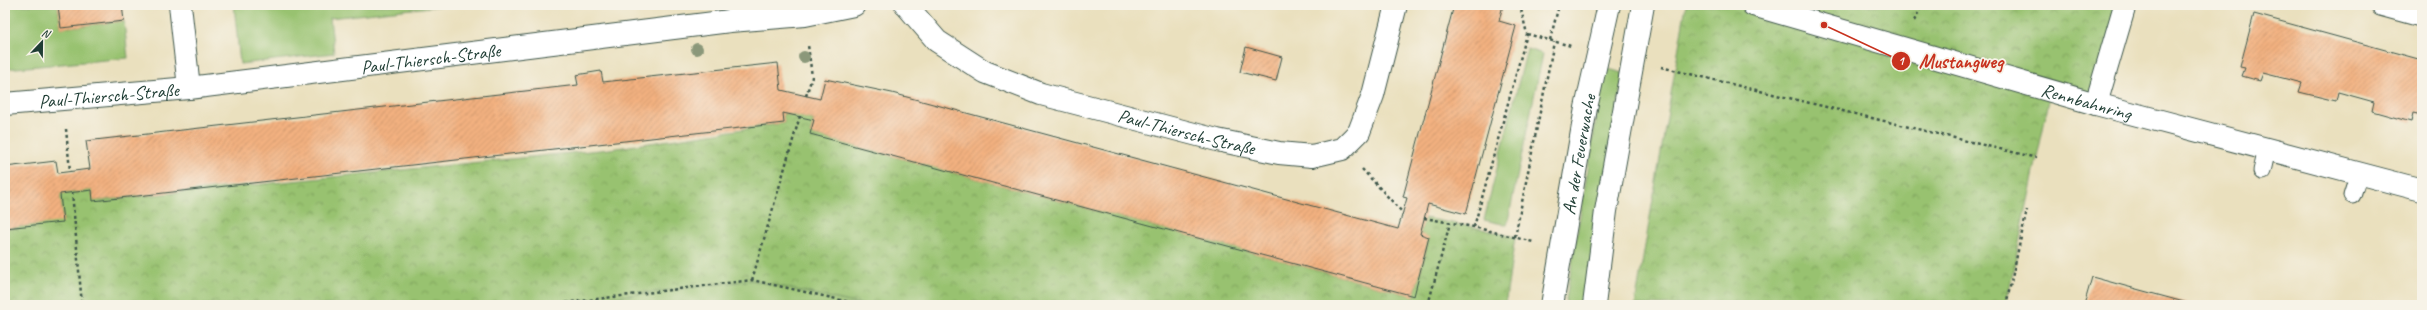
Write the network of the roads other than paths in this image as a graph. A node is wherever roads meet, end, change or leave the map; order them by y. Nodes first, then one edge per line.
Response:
1 (180, 5) edge
2 (854, 5) edge
3 (906, 5) edge
4 (1396, 5) edge
5 (1609, 5) edge
6 (1643, 5) edge
7 (1752, 5) edge
8 (2125, 5) edge
9 (2382, 5) edge
10 (2422, 16) edge
11 (189, 88) junction
12 (5, 104) edge
13 (2096, 104) junction
14 (2267, 149) junction
15 (2262, 171) dead end
16 (2359, 173) junction
17 (2422, 190) edge
18 (2352, 195) dead end
19 (1552, 305) edge
20 (1594, 305) edge

1 - 11 street
2 - 11 street, Paul-Thiersch-Straße
3 - 4 street, Paul-Thiersch-Straße
5 - 19 street, An der Feuerwache
6 - 20 street, An der Feuerwache
7 - 13 street, Rennbahnring
8 - 13 street
9 - 10 street
11 - 12 street, Paul-Thiersch-Straße
13 - 14 street, Rennbahnring
14 - 15 lane
14 - 16 street, Rennbahnring
16 - 17 street, Rennbahnring
16 - 18 lane

